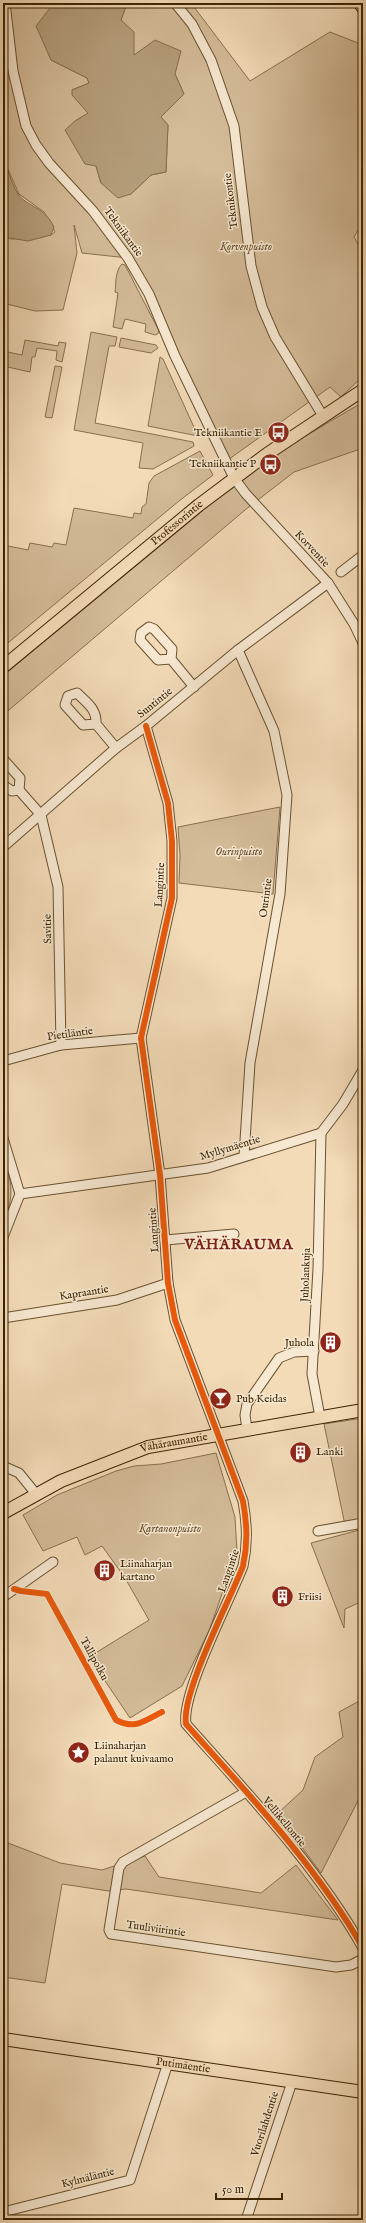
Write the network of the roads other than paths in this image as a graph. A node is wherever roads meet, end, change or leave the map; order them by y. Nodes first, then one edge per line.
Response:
1 (5, 3) edge
2 (175, 3) edge
3 (361, 3) edge
4 (363, 6) edge
5 (362, 390) edge
6 (323, 416) junction
7 (234, 478) junction
8 (363, 555) edge
9 (341, 572) dead end
10 (328, 583) junction
11 (363, 642) edge
12 (238, 650) junction
13 (170, 660) dead end
14 (3, 667) edge
15 (194, 687) junction
16 (96, 724) dead end
17 (146, 726) junction
18 (116, 748) junction
19 (3, 759) edge
20 (3, 786) edge
21 (19, 790) junction
22 (41, 815) junction
23 (3, 847) edge
24 (141, 1038) junction
25 (61, 1045) junction
26 (3, 1061) edge
27 (363, 1070) edge
28 (321, 1133) junction
29 (3, 1138) edge
30 (244, 1156) junction
31 (160, 1175) junction
32 (20, 1194) junction
33 (234, 1234) dead end
34 (3, 1237) edge
35 (165, 1240) junction
36 (168, 1283) junction
37 (3, 1318) edge
38 (314, 1351) junction
39 (363, 1410) edge
40 (320, 1417) junction
41 (247, 1429) junction
42 (218, 1434) junction
43 (3, 1466) edge
44 (36, 1494) junction
45 (3, 1513) edge
46 (363, 1522) edge
47 (318, 1531) dead end
48 (53, 1562) dead end
49 (3, 1597) edge
50 (184, 1715) joint
51 (246, 1792) junction
52 (363, 1948) edge
53 (363, 1959) edge
54 (3, 2040) edge
55 (168, 2063) junction
56 (292, 2082) junction
57 (363, 2092) edge
58 (3, 2212) edge
59 (246, 2220) edge

1 - 7 street, Tekniikantie
2 - 6 street, Teknikontie
3 - 4 highway
5 - 6 main road, Professorintie
6 - 7 main road, Professorintie
7 - 10 street, Korventie
7 - 14 main road, Professorintie
8 - 9 street
10 - 11 street, Korventie
10 - 12 street, Suntintie
12 - 15 street, Suntintie
12 - 30 street, Ourintie
13 - 15 street
15 - 17 street, Suntintie
16 - 18 street
17 - 18 street, Suntintie
17 - 24 street, Langintie
18 - 22 street, Suntintie
19 - 21 street
20 - 21 street
21 - 22 street
22 - 23 street, Suntintie
22 - 25 street, Savitie
24 - 25 street, Pietiläntie
24 - 31 street, Langintie
25 - 26 street, Pietiläntie
27 - 28 street
28 - 30 street, Myllymäentie
28 - 38 street, Juholankuja
29 - 32 street
30 - 31 street, Myllymäentie
31 - 32 street, Myllymäentie
31 - 35 street, Langintie
32 - 34 street
33 - 35 street
35 - 36 street, Langintie
36 - 37 street, Kapraantie
36 - 42 street, Langintie
38 - 40 street, Juholankuja
38 - 41 street
39 - 40 main road, Vähäraumantie
40 - 41 main road, Vähäraumantie
41 - 42 main road, Vähäraumantie
42 - 44 main road, Vähäraumantie
42 - 50 street, Langintie
43 - 44 street
44 - 45 main road, Vähäraumantie
46 - 47 street
48 - 49 street
50 - 51 street, Vellikellontie
51 - 52 street, Vellikellontie
51 - 53 street, Tuuliviirintie
54 - 55 main road, Putimäentie
55 - 56 main road, Putimäentie
55 - 58 street, Kylmäläntie
56 - 57 main road, Putimäentie
56 - 59 street, Vuorilahdentie

